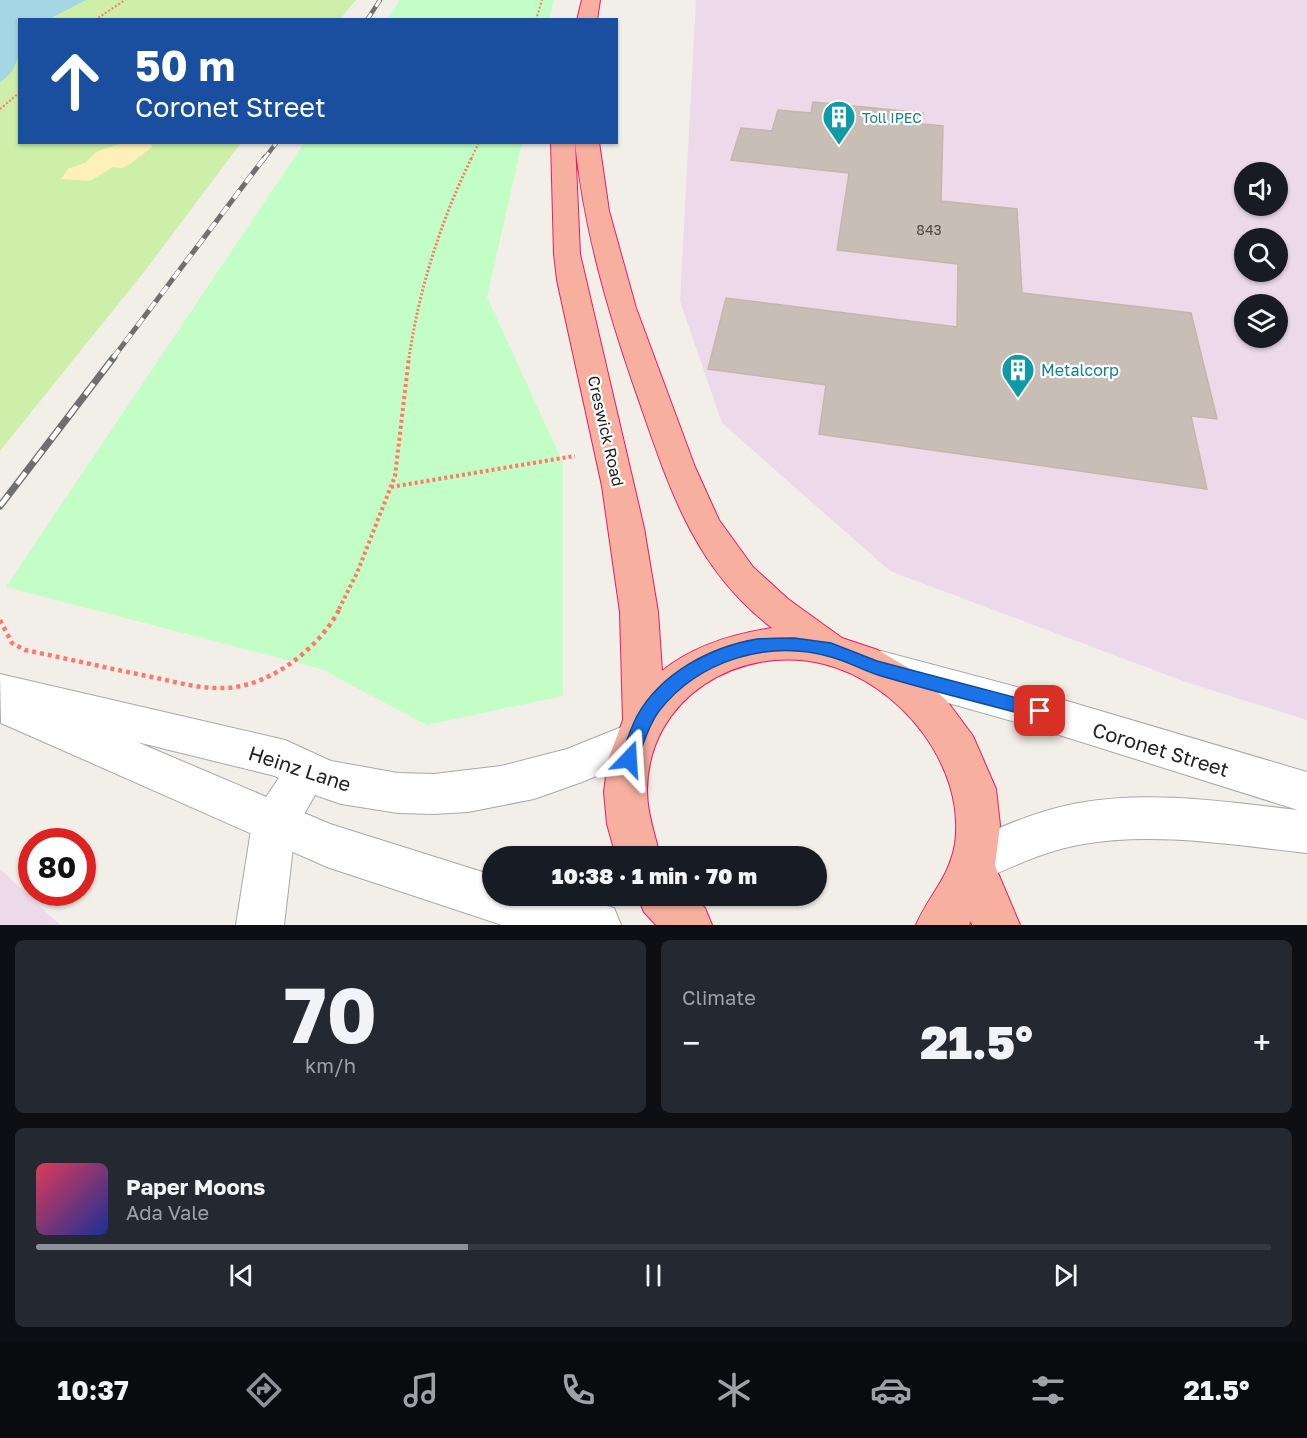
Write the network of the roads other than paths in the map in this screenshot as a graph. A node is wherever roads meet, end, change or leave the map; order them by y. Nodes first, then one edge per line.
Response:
1 (591, 0) edge
2 (587, 18) edge
3 (563, 144) edge
4 (586, 144) edge
5 (831, 650) junction
6 (876, 667) junction
7 (0, 692) edge
8 (0, 704) edge
9 (639, 731) junction
10 (306, 774) junction
11 (1307, 792) edge
12 (274, 824) junction
13 (1307, 832) edge
14 (635, 846) edge
15 (973, 864) junction
16 (670, 906) edge
17 (260, 925) edge
18 (597, 925) edge
19 (688, 925) edge
20 (940, 925) edge
21 (996, 925) edge

1 - 2 highway
3 - 9 highway, Creswick Road
4 - 5 highway
5 - 6 highway
5 - 9 highway
6 - 11 street, Coronet Street
6 - 15 highway
7 - 10 street, Heinz Lane
8 - 12 street
9 - 10 street, Heinz Lane
9 - 14 highway
10 - 12 street
12 - 17 street
12 - 18 street
13 - 15 street
15 - 20 highway
15 - 21 highway
16 - 19 highway

